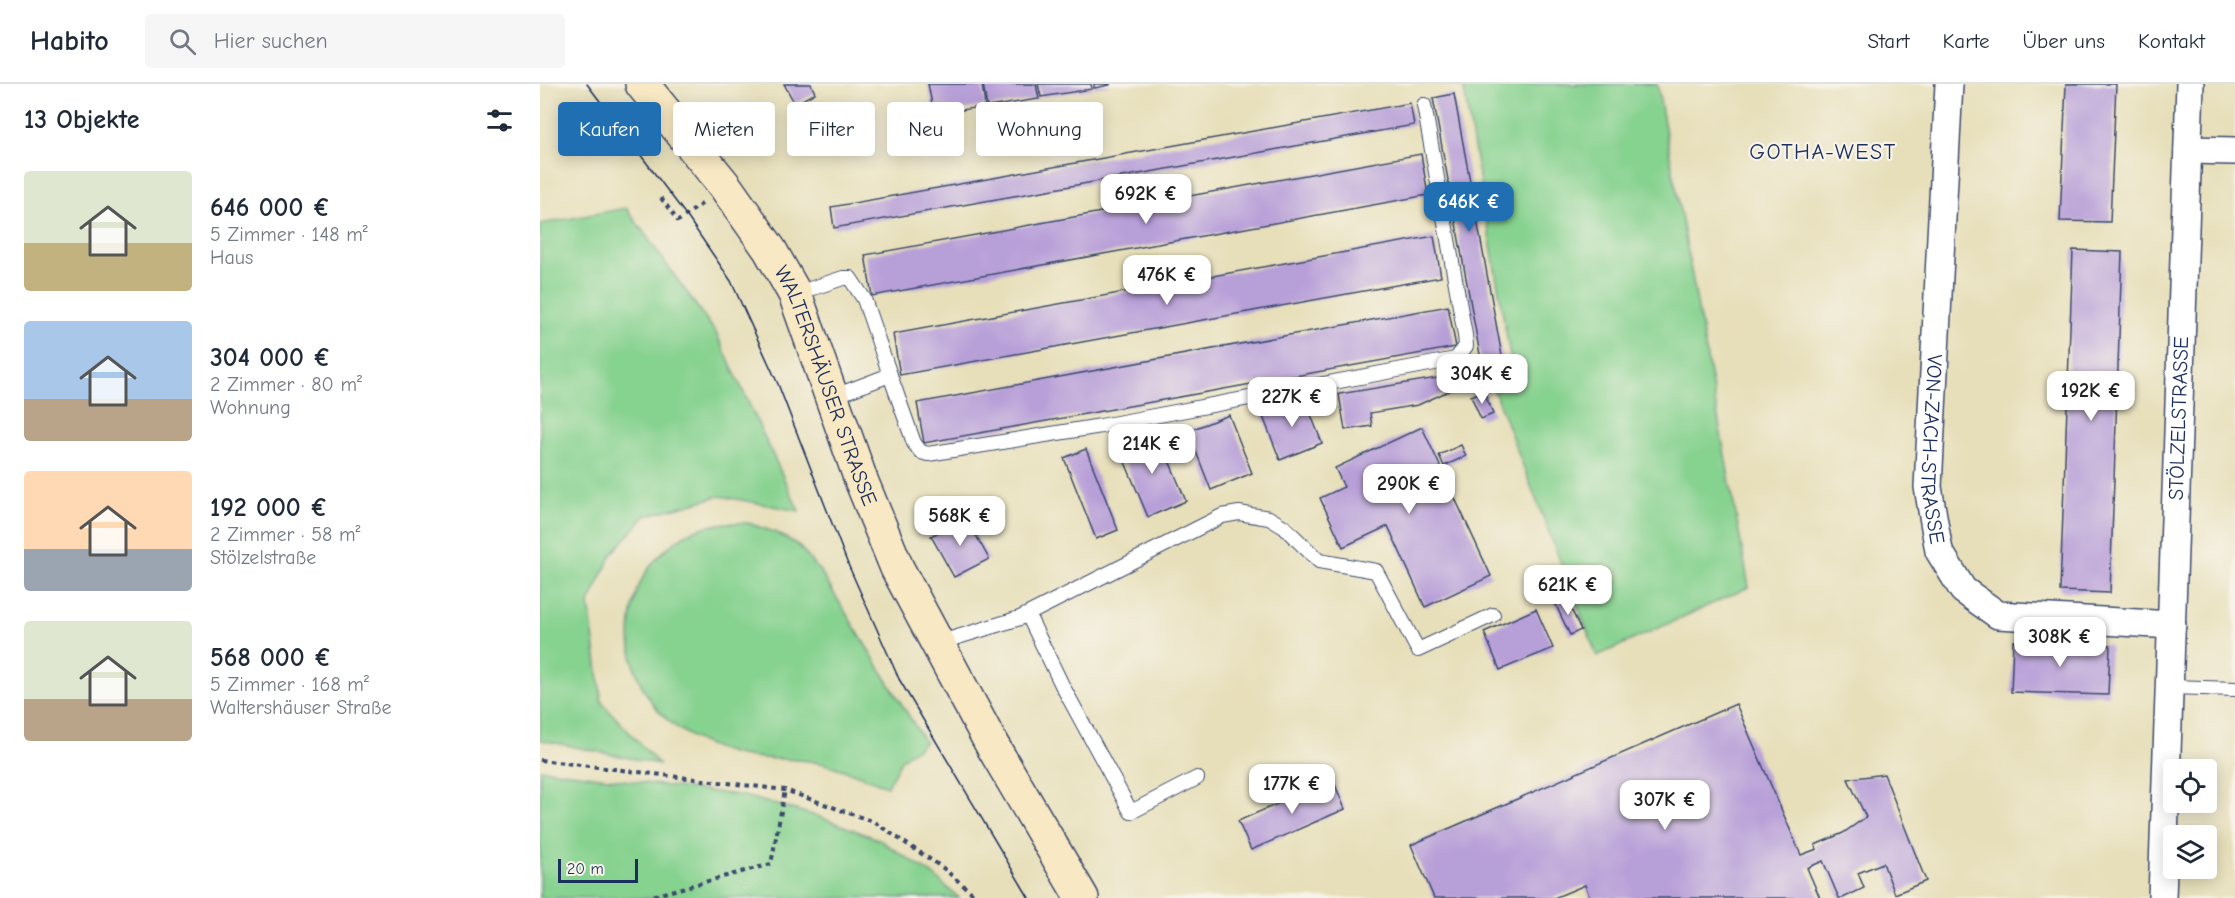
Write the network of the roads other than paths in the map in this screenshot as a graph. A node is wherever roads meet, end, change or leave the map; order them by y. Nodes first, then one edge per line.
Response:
1 (642, 84) edge
2 (1949, 84) edge
3 (2190, 84) edge
4 (1424, 105) dead end
5 (2188, 150) junction
6 (2235, 151) edge
7 (795, 294) junction
8 (890, 375) junction
9 (832, 397) junction
10 (1028, 615) junction
11 (1492, 615) dead end
12 (2172, 625) junction
13 (936, 643) junction
14 (2170, 687) junction
15 (2235, 689) edge
16 (1197, 778) dead end
17 (1082, 898) edge
18 (2162, 898) edge

1 - 7 main road, WALTERSHÄUSER STRASSE
2 - 12 street, VON-ZACH-STRASSE
3 - 5 street, STÖLZELSTRASSE
4 - 8 lane
5 - 6 street
5 - 12 street, STÖLZELSTRASSE
7 - 8 lane
7 - 9 main road, WALTERSHÄUSER STRASSE
8 - 9 lane
9 - 13 main road, WALTERSHÄUSER STRASSE
10 - 11 lane
10 - 13 lane
10 - 16 lane
12 - 14 street, STÖLZELSTRASSE
13 - 17 main road, WALTERSHÄUSER STRASSE
14 - 15 lane
14 - 18 street, STÖLZELSTRASSE

